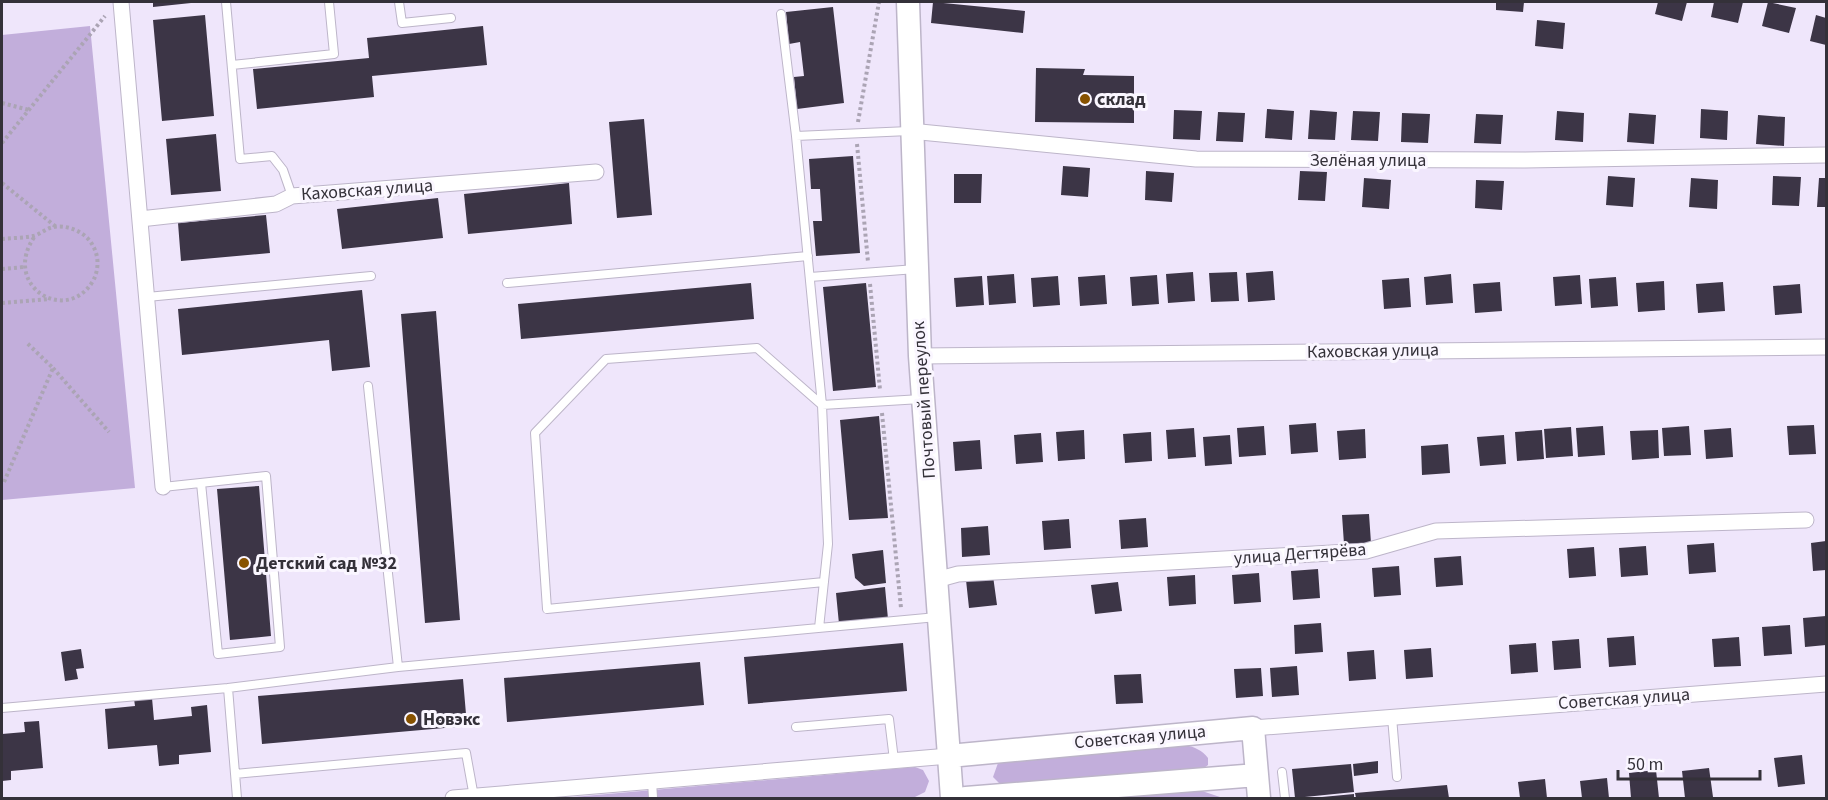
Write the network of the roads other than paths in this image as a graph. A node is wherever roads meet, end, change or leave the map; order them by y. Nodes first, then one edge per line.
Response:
1 (226, 2) edge
2 (329, 2) edge
3 (399, 2) edge
4 (908, 2) edge
5 (115, 6) edge
6 (781, 14) dead end
7 (451, 18) dead end
8 (232, 66) junction
9 (910, 131) junction
10 (796, 136) junction
11 (1827, 155) edge
12 (596, 172) dead end
13 (292, 196) junction
14 (140, 219) junction
15 (808, 256) junction
16 (916, 269) junction
17 (370, 276) dead end
18 (810, 277) junction
19 (507, 283) dead end
20 (147, 297) junction
21 (1827, 347) edge
22 (920, 356) junction
23 (368, 386) dead end
24 (923, 399) junction
25 (822, 405) junction
26 (201, 483) junction
27 (163, 487) joint
28 (1806, 520) dead end
29 (936, 579) junction
30 (824, 582) junction
31 (939, 617) junction
32 (819, 628) junction
33 (399, 667) junction
34 (1827, 684) edge
35 (228, 688) junction
36 (2, 708) edge
37 (1392, 717) junction
38 (796, 727) dead end
39 (1253, 728) junction
40 (949, 756) junction
41 (894, 760) junction
42 (1282, 772) dead end
43 (235, 774) junction
44 (1257, 775) junction
45 (1397, 777) dead end
46 (652, 782) junction
47 (474, 797) junction
48 (237, 798) edge
49 (453, 798) edge
50 (653, 798) edge
51 (952, 798) edge
52 (966, 798) edge
53 (1259, 798) edge
54 (1285, 798) edge

1 - 8 lane
2 - 8 lane
3 - 7 lane
4 - 9 main road, Почтовый переулок
5 - 14 street
6 - 10 lane
8 - 13 lane
9 - 10 lane
9 - 11 street, Зелёная улица
9 - 16 main road, Почтовый переулок
10 - 15 lane
12 - 13 street, Каховская улица
13 - 14 street, Каховская улица
14 - 20 street
15 - 18 lane
15 - 19 lane
16 - 18 lane
16 - 22 main road, Почтовый переулок
17 - 20 lane
18 - 25 lane
20 - 27 street
21 - 22 street, Каховская улица
22 - 24 main road, Почтовый переулок
23 - 33 lane
24 - 25 lane
24 - 29 main road, Почтовый переулок
25 - 30 lane
25 - 30 lane
26 - 26 lane
26 - 27 lane
28 - 29 street, улица Дегтярёва
29 - 31 main road, Почтовый переулок
30 - 32 lane
31 - 32 lane
31 - 40 main road, Почтовый переулок
32 - 33 lane
33 - 35 lane
34 - 37 street, Советская улица
35 - 36 lane
35 - 43 lane
37 - 39 street, Советская улица
37 - 45 lane
38 - 41 lane
39 - 40 main road, Советская улица
39 - 44 main road
40 - 41 street, Советская улица
40 - 51 main road, Почтовый переулок
41 - 46 street, Советская улица
42 - 54 lane
43 - 47 lane
43 - 48 lane
44 - 52 main road
44 - 53 main road
46 - 47 street, Советская улица
46 - 50 lane
47 - 49 street, Советская улица

